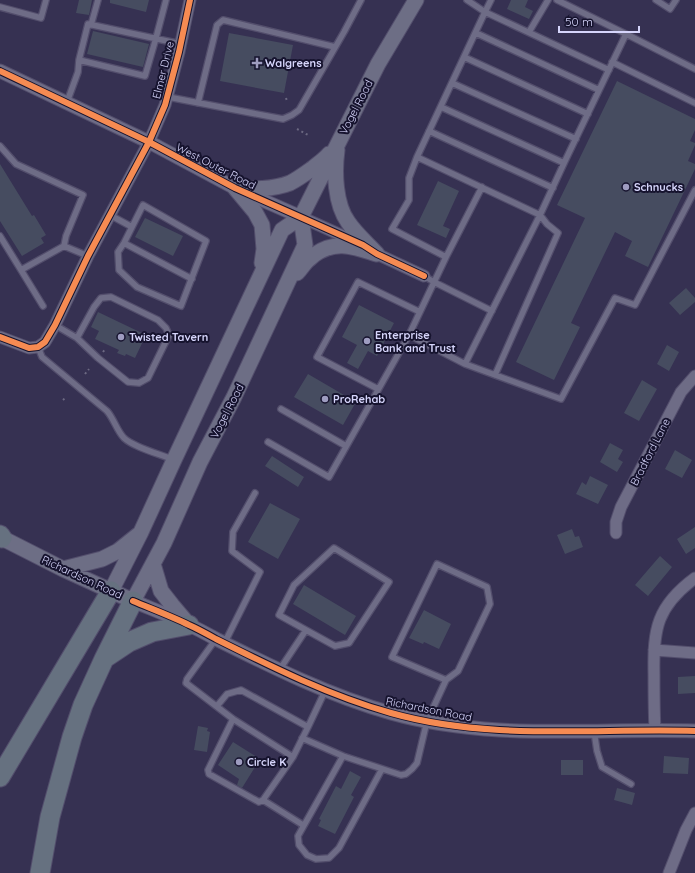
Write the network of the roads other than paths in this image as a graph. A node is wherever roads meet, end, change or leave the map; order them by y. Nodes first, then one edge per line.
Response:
1 (46, 0) edge
2 (98, 0) edge
3 (166, 0) edge
4 (190, 0) edge
5 (361, 0) edge
6 (416, 0) edge
7 (467, 0) edge
8 (491, 0) edge
9 (548, 0) edge
10 (557, 0) edge
11 (656, 0) edge
12 (676, 0) edge
13 (0, 7) edge
14 (485, 12) junction
15 (91, 25) junction
16 (476, 32) junction
17 (529, 32) junction
18 (626, 34) junction
19 (156, 38) junction
20 (181, 44) junction
21 (335, 47) junction
22 (464, 57) junction
23 (79, 60) junction
24 (612, 62) junction
25 (695, 69) edge
26 (609, 70) junction
27 (0, 71) edge
28 (452, 83) junction
29 (599, 90) junction
30 (168, 97) junction
31 (66, 103) junction
32 (198, 103) junction
33 (695, 103) edge
34 (441, 107) junction
35 (588, 114) junction
36 (429, 131) junction
37 (576, 138) junction
38 (148, 142) junction
39 (338, 143) junction
40 (0, 146) edge
41 (417, 157) junction
42 (564, 164) junction
43 (482, 187) junction
44 (235, 188) junction
45 (553, 188) junction
46 (695, 190) edge
47 (110, 215) junction
48 (540, 215) junction
49 (301, 217) junction
50 (132, 227) junction
51 (0, 236) edge
52 (124, 243) junction
53 (64, 246) junction
54 (377, 254) junction
55 (88, 256) junction
56 (446, 257) junction
57 (21, 270) junction
58 (192, 279) junction
59 (429, 279) junction
60 (258, 281) junction
61 (282, 293) junction
62 (43, 306) dead end
63 (492, 311) junction
64 (420, 312) junction
65 (56, 324) junction
66 (409, 335) junction
67 (0, 337) edge
68 (78, 338) junction
69 (38, 347) junction
70 (465, 364) junction
71 (495, 375) junction
72 (695, 376) edge
73 (378, 389) junction
74 (281, 409) dead end
75 (268, 442) dead end
76 (346, 446) junction
77 (174, 460) junction
78 (255, 493) dead end
79 (142, 532) junction
80 (616, 532) dead end
81 (1, 537) edge
82 (152, 564) junction
83 (63, 569) junction
84 (695, 578) edge
85 (111, 591) junction
86 (133, 601) junction
87 (189, 625) junction
88 (306, 630) junction
89 (220, 641) junction
90 (654, 650) junction
91 (695, 653) edge
92 (104, 659) junction
93 (280, 670) junction
94 (446, 680) junction
95 (325, 690) junction
96 (217, 706) junction
97 (233, 719) junction
98 (427, 721) junction
99 (308, 727) junction
100 (654, 730) junction
101 (594, 731) junction
102 (695, 731) edge
103 (302, 738) junction
104 (343, 756) junction
105 (292, 757) junction
106 (382, 769) junction
107 (0, 777) edge
108 (631, 784) dead end
109 (263, 800) junction
110 (695, 813) edge
111 (303, 825) junction
112 (40, 873) edge
113 (669, 873) edge

1 - 13 lane
2 - 15 lane
3 - 19 lane
4 - 20 street, Elmer Drive
5 - 21 lane
6 - 39 main road, Vogel Road
7 - 14 lane
8 - 14 lane
9 - 17 lane
10 - 18 lane
11 - 12 lane
14 - 16 lane
14 - 17 lane
15 - 19 lane
15 - 23 lane
16 - 22 lane
16 - 29 lane
17 - 26 lane
18 - 24 lane
18 - 25 lane
19 - 20 lane
19 - 23 lane
20 - 30 street, Elmer Drive
21 - 32 lane
21 - 32 lane
22 - 28 lane
22 - 35 lane
23 - 31 lane
24 - 26 lane
24 - 33 lane
26 - 29 lane
27 - 31 street, West Outer Road
28 - 34 lane
28 - 37 lane
29 - 35 lane
30 - 32 lane
30 - 38 street, Elmer Drive
31 - 38 street, West Outer Road
34 - 36 lane
34 - 42 lane
35 - 37 lane
36 - 41 lane
36 - 45 lane
37 - 42 lane
38 - 44 street, West Outer Road
38 - 47 street, Elmer Drive
39 - 44 main road
39 - 49 main road, Vogel Road
39 - 54 main road
40 - 53 lane
41 - 43 lane
41 - 56 lane
42 - 45 lane
43 - 48 lane
43 - 56 lane
44 - 49 street, West Outer Road
44 - 60 main road
45 - 48 lane
46 - 71 lane
47 - 50 lane
47 - 55 street, Elmer Drive
48 - 63 lane
48 - 71 lane
49 - 54 street, West Outer Road
49 - 60 main road, Vogel Road
49 - 61 main road, Vogel Road
50 - 52 lane
50 - 58 lane
51 - 57 lane
52 - 58 lane
52 - 58 lane
53 - 55 lane
53 - 57 lane
54 - 59 street, West Outer Road
54 - 61 main road
55 - 65 street, Elmer Drive
56 - 59 lane
57 - 62 lane
59 - 63 lane
59 - 64 lane
60 - 77 main road, Vogel Road
61 - 82 main road, Vogel Road
63 - 70 lane
64 - 66 lane
64 - 73 lane
65 - 68 lane
65 - 69 street, Elmer Drive
66 - 70 lane
66 - 73 lane
67 - 69 street
68 - 68 lane
69 - 77 lane
70 - 71 lane
72 - 80 street, Bradford Lane
73 - 76 lane
74 - 76 lane
75 - 76 lane
77 - 79 main road, Vogel Road
78 - 89 lane
79 - 83 main road
79 - 85 main road, Vogel Road
81 - 83 main road, Richardson Road
82 - 86 main road, Vogel Road
82 - 87 main road
83 - 85 main road, Richardson Road
84 - 90 street
85 - 86 main road, Richardson Road
85 - 107 highway
86 - 87 street, Richardson Road
86 - 92 highway
87 - 89 street, Richardson Road
87 - 92 highway
88 - 88 lane
88 - 93 lane
89 - 93 street, Richardson Road
89 - 96 lane
90 - 91 street
90 - 100 street
92 - 112 highway
93 - 95 street, Richardson Road
94 - 94 lane
94 - 98 lane
95 - 98 street, Richardson Road
95 - 99 lane
96 - 97 lane
96 - 99 lane
97 - 105 lane
97 - 109 lane
98 - 101 street, Richardson Road
98 - 106 lane
99 - 103 lane
100 - 101 street, Richardson Road
100 - 102 street, Richardson Road
101 - 108 lane
103 - 104 lane
103 - 105 lane
104 - 106 lane
104 - 111 lane
105 - 109 lane
106 - 111 lane
109 - 111 lane
110 - 113 street

